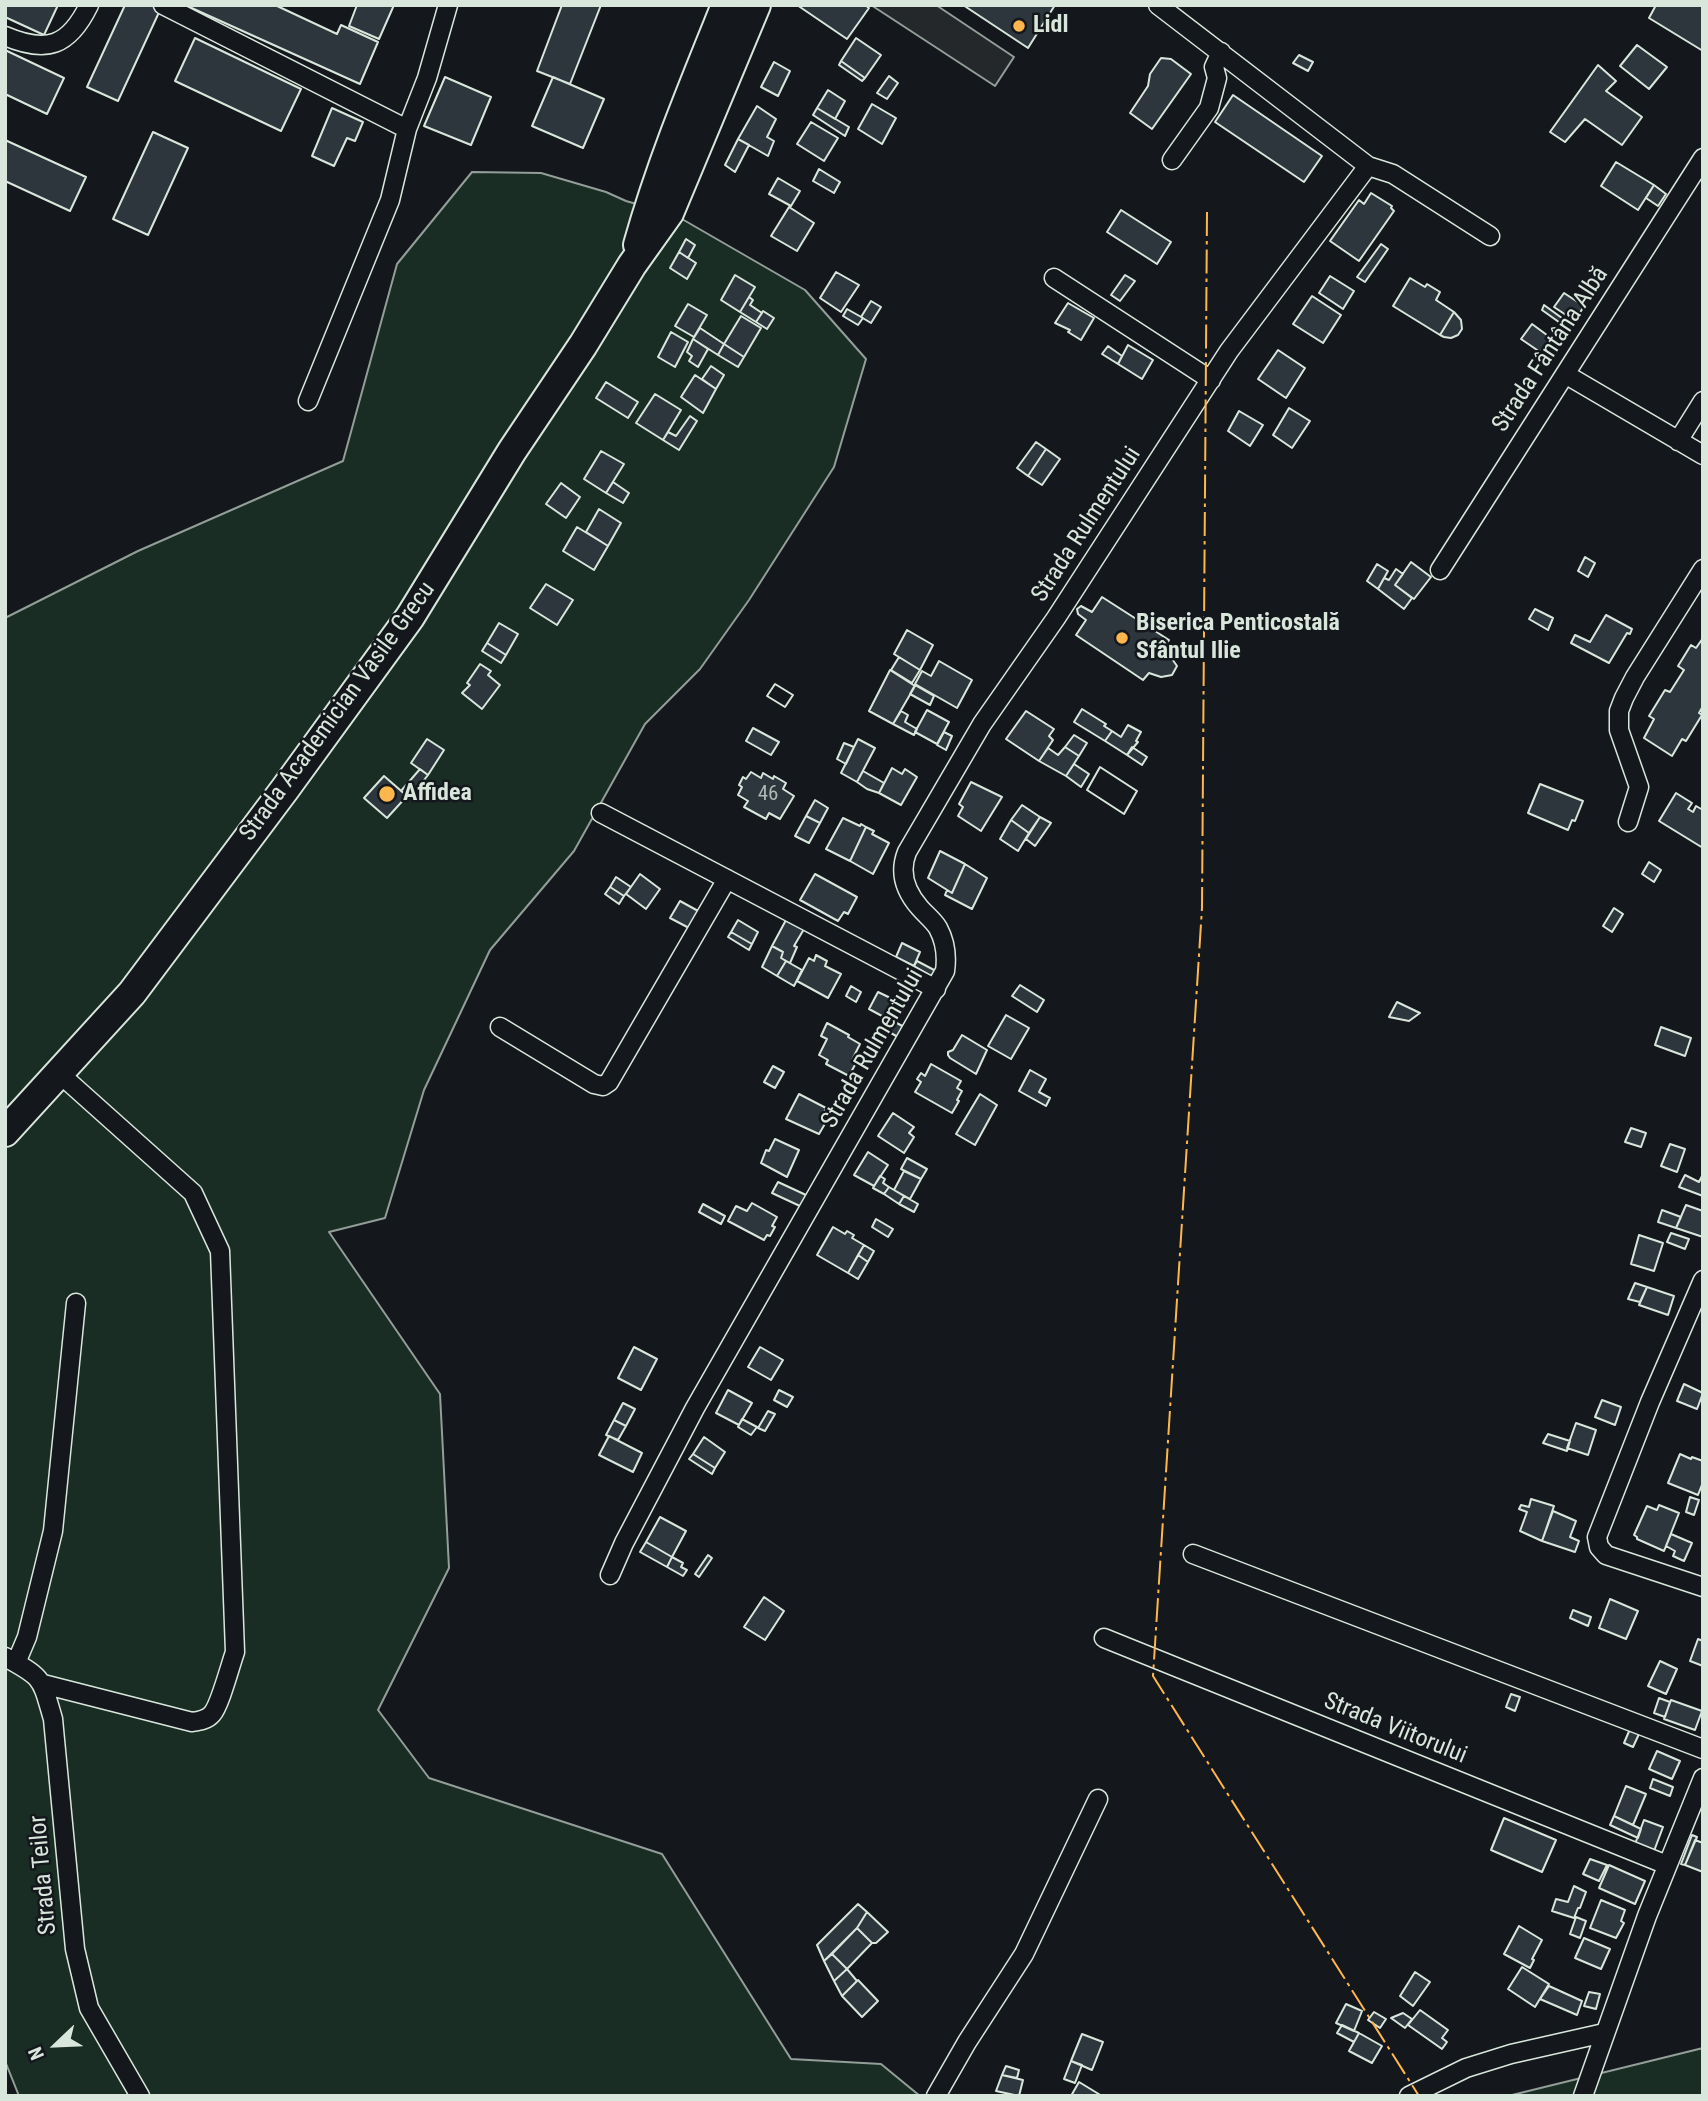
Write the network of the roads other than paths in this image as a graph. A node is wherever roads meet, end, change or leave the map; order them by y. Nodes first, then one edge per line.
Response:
1 (89, 5) edge
2 (163, 5) edge
3 (448, 5) edge
4 (726, 5) edge
5 (756, 5) edge
6 (1158, 5) edge
7 (5, 36) edge
8 (1221, 52) junction
9 (407, 129) junction
10 (1703, 158) edge
11 (1172, 160) dead end
12 (1368, 166) junction
13 (1490, 236) dead end
14 (632, 265) junction
15 (1054, 278) dead end
16 (1565, 374) junction
17 (1211, 380) junction
18 (308, 401) dead end
19 (1703, 401) edge
20 (1678, 441) junction
21 (1703, 455) edge
22 (1440, 569) dead end
23 (1703, 569) edge
24 (601, 813) dead end
25 (1628, 822) dead end
26 (727, 879) junction
27 (936, 989) junction
28 (500, 1027) dead end
29 (60, 1074) junction
30 (5, 1132) edge
31 (1703, 1280) edge
32 (76, 1303) dead end
33 (1193, 1554) dead end
34 (610, 1575) dead end
35 (1703, 1587) edge
36 (1104, 1638) dead end
37 (11, 1660) edge
38 (43, 1684) junction
39 (1703, 1749) edge
40 (1703, 1778) edge
41 (1098, 1799) dead end
42 (1667, 1866) junction
43 (1604, 2033) junction
44 (140, 2096) edge
45 (936, 2096) edge
46 (1409, 2096) edge
47 (1583, 2096) edge

1 - 7 street
2 - 9 street
3 - 9 street
4 - 14 main road, Strada Academician Vasile Grecu
5 - 14 main road, Strada Academician Vasile Grecu
6 - 8 street
8 - 11 street
8 - 12 street
9 - 18 street
10 - 16 street, Strada Fântâna Albă
12 - 13 street
12 - 17 street, Strada Rulmentului
14 - 29 main road, Strada Academician Vasile Grecu
15 - 17 street
16 - 20 street
16 - 22 street, Strada Fântâna Albă
17 - 27 street, Strada Rulmentului
19 - 20 street
20 - 21 street
23 - 25 street
24 - 26 street
26 - 27 street
26 - 28 street
27 - 34 street, Strada Rulmentului
29 - 30 main road, Strada Academician Vasile Grecu
29 - 38 street
31 - 35 street
32 - 37 street
33 - 39 street
36 - 42 street, Strada Viitorului
37 - 38 street
38 - 44 street, Strada Teilor
40 - 42 street
41 - 45 street
42 - 43 street
43 - 46 street
43 - 47 street

